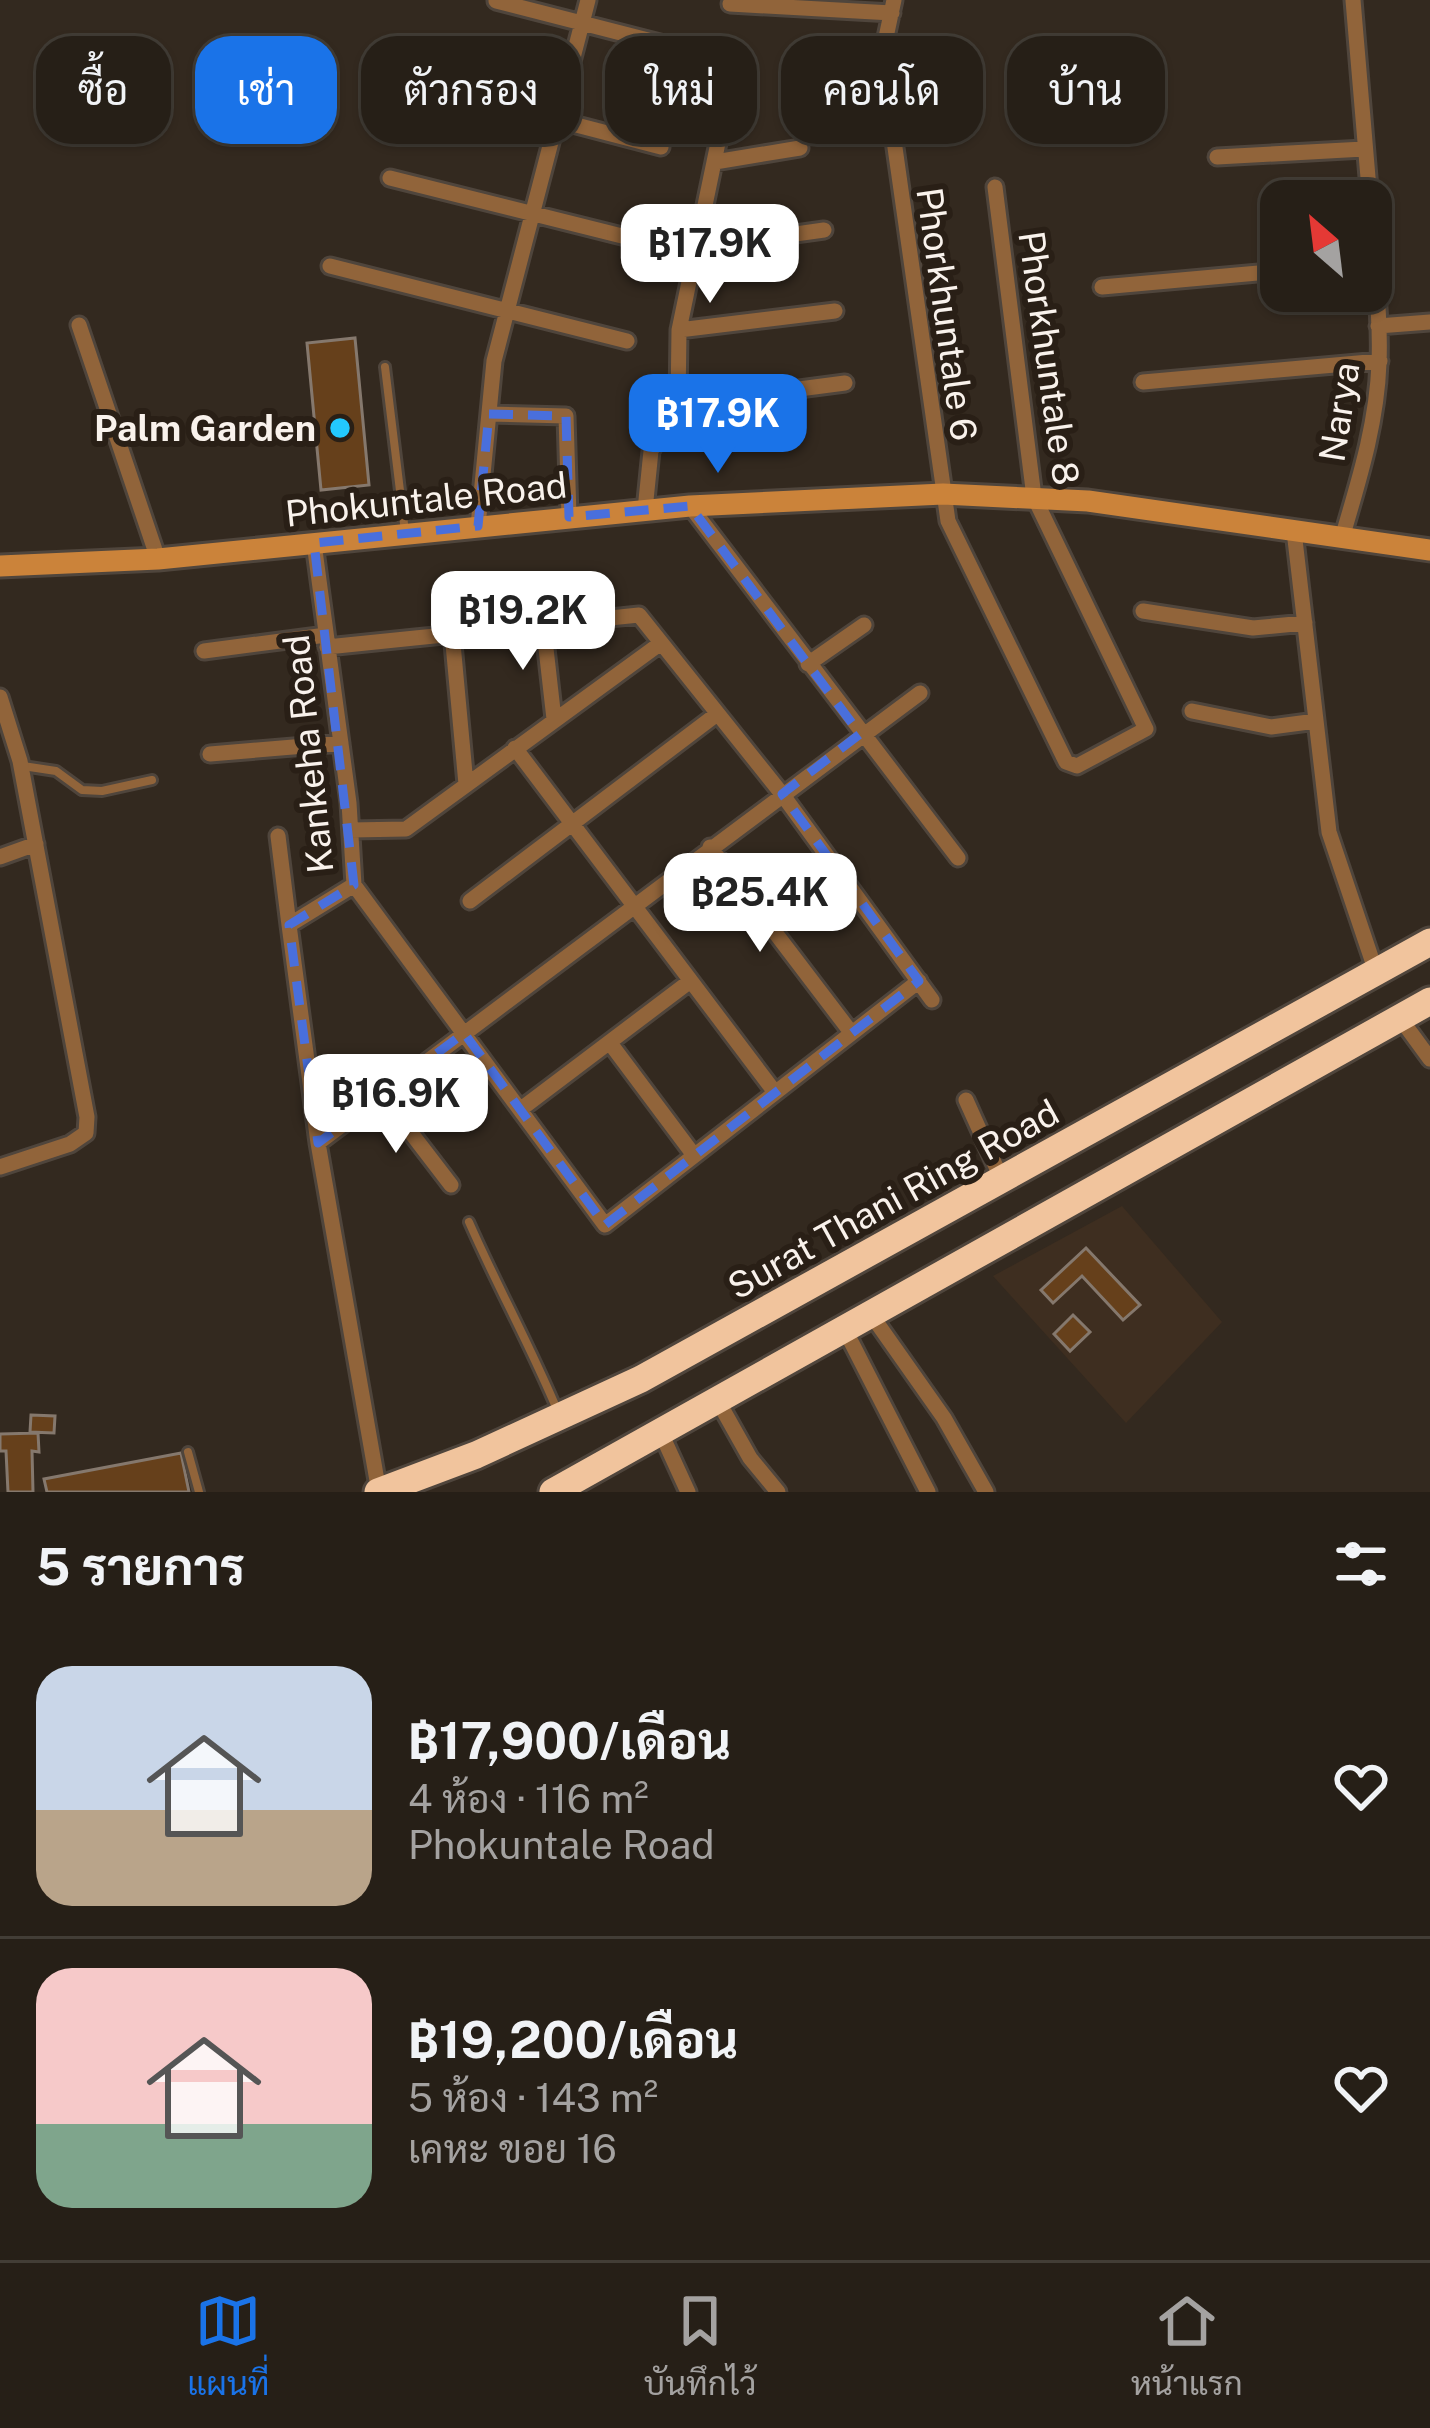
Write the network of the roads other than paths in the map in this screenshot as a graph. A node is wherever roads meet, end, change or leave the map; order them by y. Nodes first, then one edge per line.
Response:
1 (588, 0) edge
2 (1353, 0) edge
3 (496, 1) edge
4 (730, 4) dead end
5 (893, 7) edge
6 (582, 22) junction
7 (578, 36) edge
8 (634, 36) edge
9 (581, 125) edge
10 (549, 144) edge
11 (718, 144) edge
12 (661, 147) dead end
13 (800, 148) dead end
14 (1364, 148) junction
15 (1217, 158) dead end
16 (715, 161) junction
17 (390, 178) dead end
18 (1368, 180) edge
19 (995, 187) dead end
20 (531, 214) junction
21 (824, 230) dead end
22 (646, 242) dead end
23 (696, 248) junction
24 (330, 266) dead end
25 (1260, 273) edge
26 (1102, 287) dead end
27 (505, 311) junction
28 (835, 311) dead end
29 (1377, 312) edge
30 (1430, 322) edge
31 (79, 325) dead end
32 (1378, 326) junction
33 (679, 330) junction
34 (627, 341) dead end
35 (1380, 361) junction
36 (385, 367) dead end
37 (1142, 382) dead end
38 (845, 383) dead end
39 (678, 405) junction
40 (489, 413) junction
41 (943, 494) junction
42 (1034, 496) junction
43 (691, 506) junction
44 (645, 510) junction
45 (568, 517) junction
46 (478, 526) junction
47 (1294, 531) junction
48 (406, 533) junction
49 (1342, 538) junction
50 (314, 543) junction
51 (1430, 550) edge
52 (158, 559) junction
53 (0, 566) edge
54 (1143, 611) dead end
55 (544, 622) junction
56 (1305, 622) junction
57 (864, 625) dead end
58 (452, 633) junction
59 (327, 641) junction
60 (661, 643) junction
61 (204, 651) dead end
62 (808, 664) junction
63 (920, 693) dead end
64 (0, 697) edge
65 (1192, 711) dead end
66 (717, 714) junction
67 (554, 719) junction
68 (1316, 722) junction
69 (1146, 729) joint
70 (860, 734) junction
71 (341, 743) junction
72 (7, 744) edge
73 (515, 748) junction
74 (210, 754) dead end
75 (21, 766) junction
76 (152, 780) dead end
77 (466, 784) junction
78 (782, 794) junction
79 (572, 824) junction
80 (351, 830) junction
81 (278, 836) dead end
82 (36, 844) junction
83 (710, 847) junction
84 (0, 857) edge
85 (958, 858) dead end
86 (354, 885) junction
87 (470, 901) dead end
88 (633, 906) junction
89 (289, 925) junction
90 (1430, 942) edge
91 (1376, 972) junction
92 (919, 981) junction
93 (689, 982) junction
94 (932, 1000) dead end
95 (1430, 1001) edge
96 (1400, 1018) junction
97 (850, 1031) junction
98 (464, 1033) junction
99 (610, 1043) junction
100 (1430, 1059) edge
101 (774, 1091) junction
102 (382, 1096) junction
103 (966, 1100) dead end
104 (521, 1109) junction
105 (318, 1143) junction
106 (694, 1154) junction
107 (1031, 1164) junction
108 (0, 1167) edge
109 (1002, 1180) junction
110 (451, 1185) dead end
111 (1056, 1208) junction
112 (469, 1222) dead end
113 (870, 1313) junction
114 (844, 1328) junction
115 (718, 1401) junction
116 (560, 1419) junction
117 (661, 1432) junction
118 (188, 1451) dead end
119 (199, 1492) edge
120 (378, 1492) edge
121 (553, 1492) edge
122 (688, 1492) edge
123 (778, 1492) edge
124 (928, 1492) edge
125 (986, 1492) edge

1 - 6 street
2 - 14 street
3 - 6 street
4 - 5 street
5 - 41 street, Phorkhuntale 6
6 - 7 street
6 - 8 street
9 - 12 street
10 - 20 street
11 - 16 street
13 - 16 street
14 - 15 street
14 - 18 street
16 - 23 street
17 - 20 street
19 - 42 street, Phorkhuntale 8
20 - 22 street
20 - 27 street
21 - 23 street
23 - 33 street
24 - 27 street
25 - 26 street
27 - 34 street
27 - 40 street
28 - 33 street
29 - 32 street, Narya
30 - 32 street
31 - 52 street
32 - 35 street, Narya
33 - 39 street
35 - 37 street
35 - 49 street, Narya
36 - 48 lane
38 - 39 street
39 - 44 street
40 - 45 street
40 - 46 street
41 - 42 street, Phokuntale Road
41 - 43 street, Phokuntale Road
41 - 69 street, Phorkhuntale 6
42 - 47 street, Phokuntale Road
42 - 69 street, Phorkhuntale 8
43 - 44 street, Phokuntale Road
43 - 62 street
44 - 45 street, Phokuntale Road
45 - 46 street, Phokuntale Road
46 - 48 street, Phokuntale Road
47 - 49 street, Phokuntale Road
47 - 56 street
48 - 50 street, Phokuntale Road
49 - 51 street, Phokuntale Road
50 - 52 street, Phokuntale Road
50 - 59 street, Kankeha Road
52 - 53 street, Phokuntale Road
54 - 56 street
55 - 58 street
55 - 60 street
55 - 67 street
56 - 68 street
57 - 62 street
58 - 59 street
58 - 77 street
59 - 61 street
59 - 71 street, Kankeha Road
60 - 66 street
60 - 67 street
62 - 70 street
63 - 70 street
64 - 72 street
65 - 68 street
66 - 78 street
66 - 79 street
67 - 73 street
68 - 91 street
70 - 78 street
70 - 85 street
71 - 74 street
71 - 80 street, Kankeha Road
72 - 75 street
73 - 77 street
73 - 79 street
75 - 76 lane
75 - 82 street
77 - 80 street
78 - 83 street
78 - 92 street
79 - 87 street
79 - 88 street
80 - 86 street, Kankeha Road
81 - 89 street
82 - 84 street
82 - 108 street
83 - 88 street
83 - 97 street
86 - 89 street, Kankeha Road
86 - 98 street
88 - 93 street
88 - 98 street
89 - 105 street, Kankeha Road
90 - 91 highway, Surat Thani Ring Road
91 - 107 highway, Surat Thani Ring Road
92 - 94 street
92 - 97 street
93 - 99 street
93 - 101 street
95 - 96 highway
96 - 100 street
96 - 111 highway
97 - 101 street
98 - 102 street
98 - 104 street
99 - 104 street
99 - 106 street
101 - 106 street
102 - 105 street
102 - 110 street
103 - 109 street
104 - 106 street
105 - 120 street, Kankeha Road
107 - 109 highway, Surat Thani Ring Road
107 - 111 highway
109 - 116 highway, Surat Thani Ring Road
111 - 113 highway
112 - 116 lane
113 - 114 highway
113 - 125 street
114 - 115 highway
114 - 124 street
115 - 117 highway
115 - 123 street
116 - 120 highway, Surat Thani Ring Road
117 - 121 highway
117 - 122 street
118 - 119 lane

